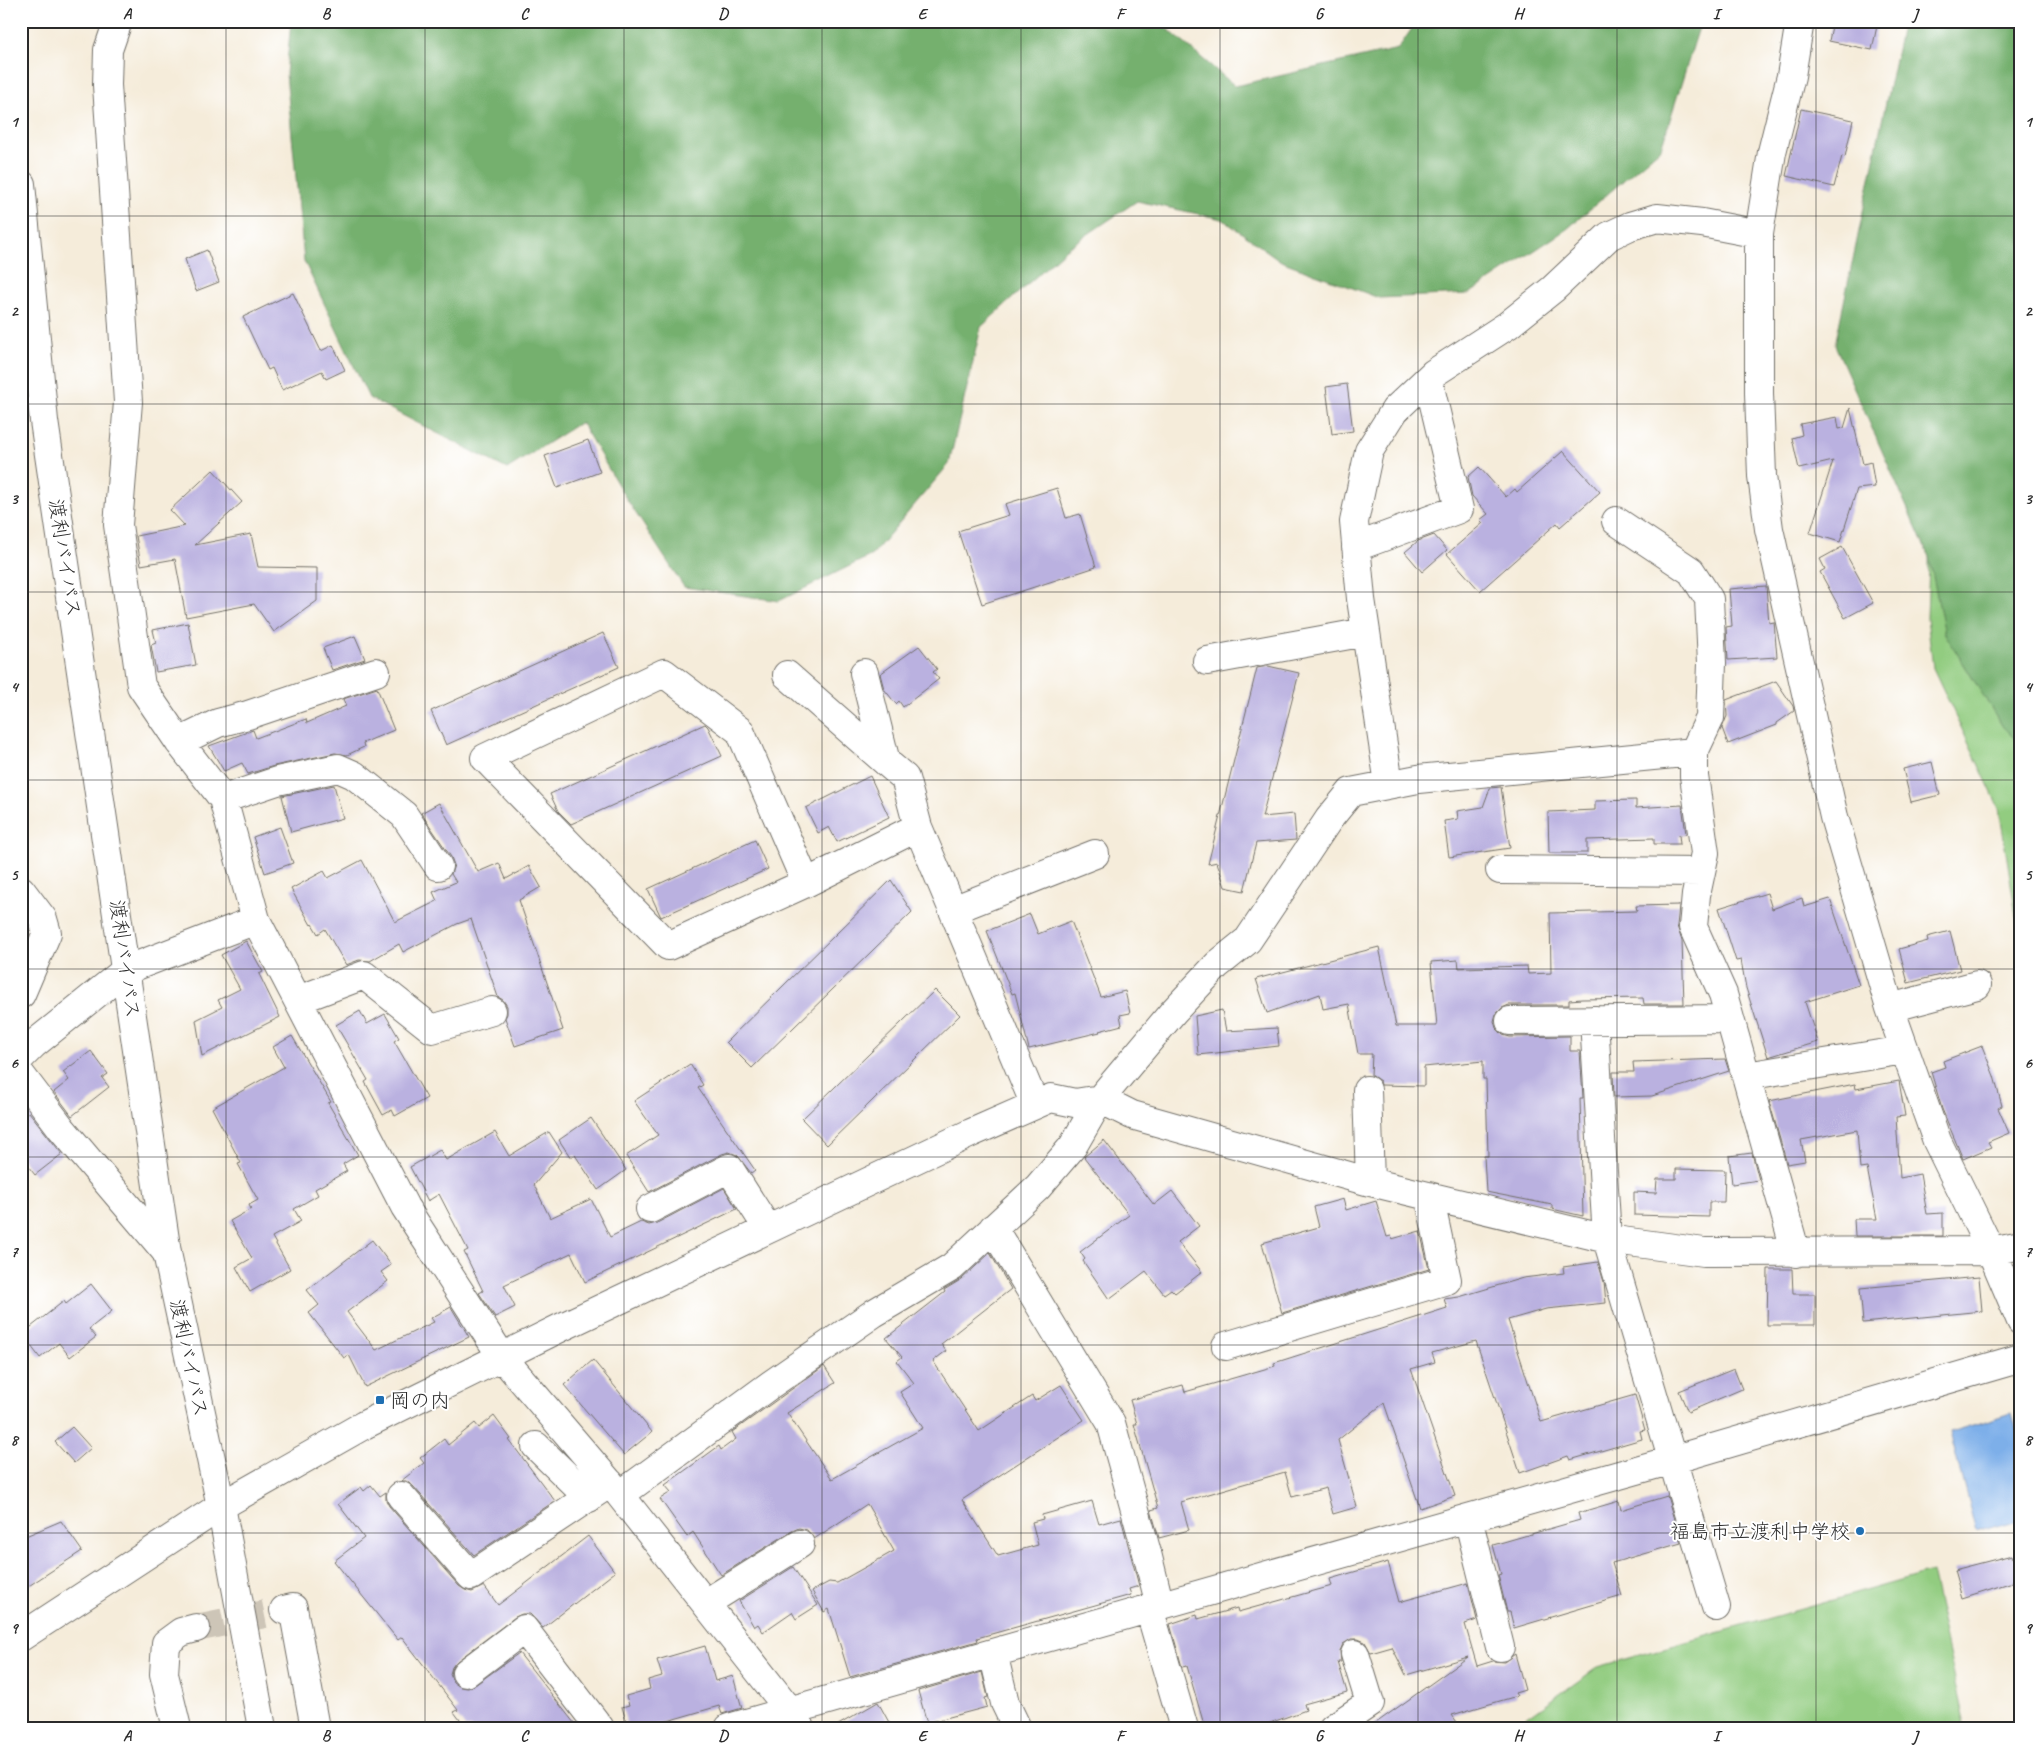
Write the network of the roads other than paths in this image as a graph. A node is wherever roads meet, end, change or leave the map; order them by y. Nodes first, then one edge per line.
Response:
1 (118, 21) edge
2 (1800, 21) edge
3 (21, 184) edge
4 (1759, 234) junction
5 (1428, 379) junction
6 (1616, 521) dead end
7 (1356, 547) junction
8 (1366, 632) junction
9 (1207, 661) dead end
10 (376, 672) dead end
11 (864, 673) dead end
12 (787, 675) dead end
13 (179, 742) junction
14 (1694, 752) junction
15 (886, 762) junction
16 (1390, 784) junction
17 (223, 798) junction
18 (918, 827) junction
19 (1094, 854) dead end
20 (438, 866) dead end
21 (1500, 870) dead end
22 (1701, 872) junction
23 (806, 883) junction
24 (21, 890) edge
25 (952, 910) junction
26 (256, 920) junction
27 (126, 970) junction
28 (1977, 985) dead end
29 (21, 994) edge
30 (298, 1000) junction
31 (1890, 1008) junction
32 (492, 1011) dead end
33 (1730, 1019) junction
34 (1594, 1020) junction
35 (1510, 1021) dead end
36 (26, 1043) edge
37 (1904, 1050) junction
38 (21, 1075) edge
39 (1746, 1076) junction
40 (1367, 1090) dead end
41 (1100, 1099) junction
42 (1043, 1102) junction
43 (1370, 1182) junction
44 (1429, 1196) junction
45 (650, 1209) dead end
46 (993, 1228) junction
47 (768, 1229) junction
48 (1607, 1239) junction
49 (2021, 1245) edge
50 (1991, 1251) junction
51 (167, 1253) junction
52 (1796, 1253) junction
53 (2021, 1321) edge
54 (1226, 1346) dead end
55 (502, 1357) junction
56 (2021, 1358) edge
57 (536, 1446) dead end
58 (1672, 1460) junction
59 (606, 1492) junction
60 (401, 1496) dead end
61 (221, 1506) junction
62 (1468, 1518) junction
63 (800, 1544) dead end
64 (706, 1603) junction
65 (1154, 1607) junction
66 (1716, 1608) dead end
67 (284, 1610) dead end
68 (196, 1628) tunnel mouth
69 (21, 1637) edge
70 (1500, 1647) dead end
71 (994, 1653) junction
72 (1355, 1654) dead end
73 (466, 1673) dead end
74 (795, 1719) edge
75 (178, 1728) edge
76 (262, 1728) edge
77 (315, 1728) edge
78 (600, 1728) edge
79 (729, 1728) edge
80 (1017, 1728) edge
81 (1184, 1728) edge
82 (1333, 1728) edge

1 - 13 main road
2 - 4 main road
3 - 27 main road, 渡利バイパス
4 - 5 main road
4 - 31 main road
5 - 7 main road
5 - 7 main road
6 - 14 main road
7 - 8 main road
8 - 9 main road
8 - 16 main road
10 - 13 main road
11 - 15 main road
12 - 15 main road
13 - 17 main road
14 - 16 main road
14 - 22 main road
15 - 18 main road
16 - 41 main road
17 - 20 main road
17 - 26 main road
18 - 23 main road
18 - 25 main road
19 - 25 main road
21 - 22 main road
22 - 33 main road
23 - 23 main road
24 - 29 main road
25 - 42 main road
26 - 27 main road
26 - 30 main road
27 - 36 main road
27 - 51 main road, 渡利バイパス
28 - 31 main road
30 - 32 main road
30 - 55 main road
31 - 37 main road
33 - 34 main road
33 - 39 main road
34 - 35 main road
34 - 48 main road
37 - 39 main road
37 - 50 main road
38 - 51 main road
39 - 52 main road
40 - 43 main road
41 - 42 main road
41 - 43 main road
41 - 46 main road
42 - 47 main road
43 - 44 main road
44 - 48 main road
44 - 54 main road
45 - 47 main road
46 - 59 main road
46 - 65 main road
47 - 55 main road
48 - 52 main road
48 - 58 main road
49 - 50 main road
50 - 52 main road
50 - 53 main road
51 - 61 main road, 渡利バイパス
55 - 59 main road
55 - 61 main road
56 - 58 main road
57 - 59 main road
58 - 62 main road
58 - 66 main road
59 - 60 main road
59 - 64 main road
61 - 69 main road
61 - 76 main road, 渡利バイパス
62 - 65 main road
62 - 70 main road
63 - 64 main road
64 - 74 main road
65 - 71 main road
65 - 81 main road
67 - 77 main road
68 - 75 main road
71 - 74 main road
71 - 80 main road
72 - 82 main road
73 - 78 main road
74 - 79 main road

